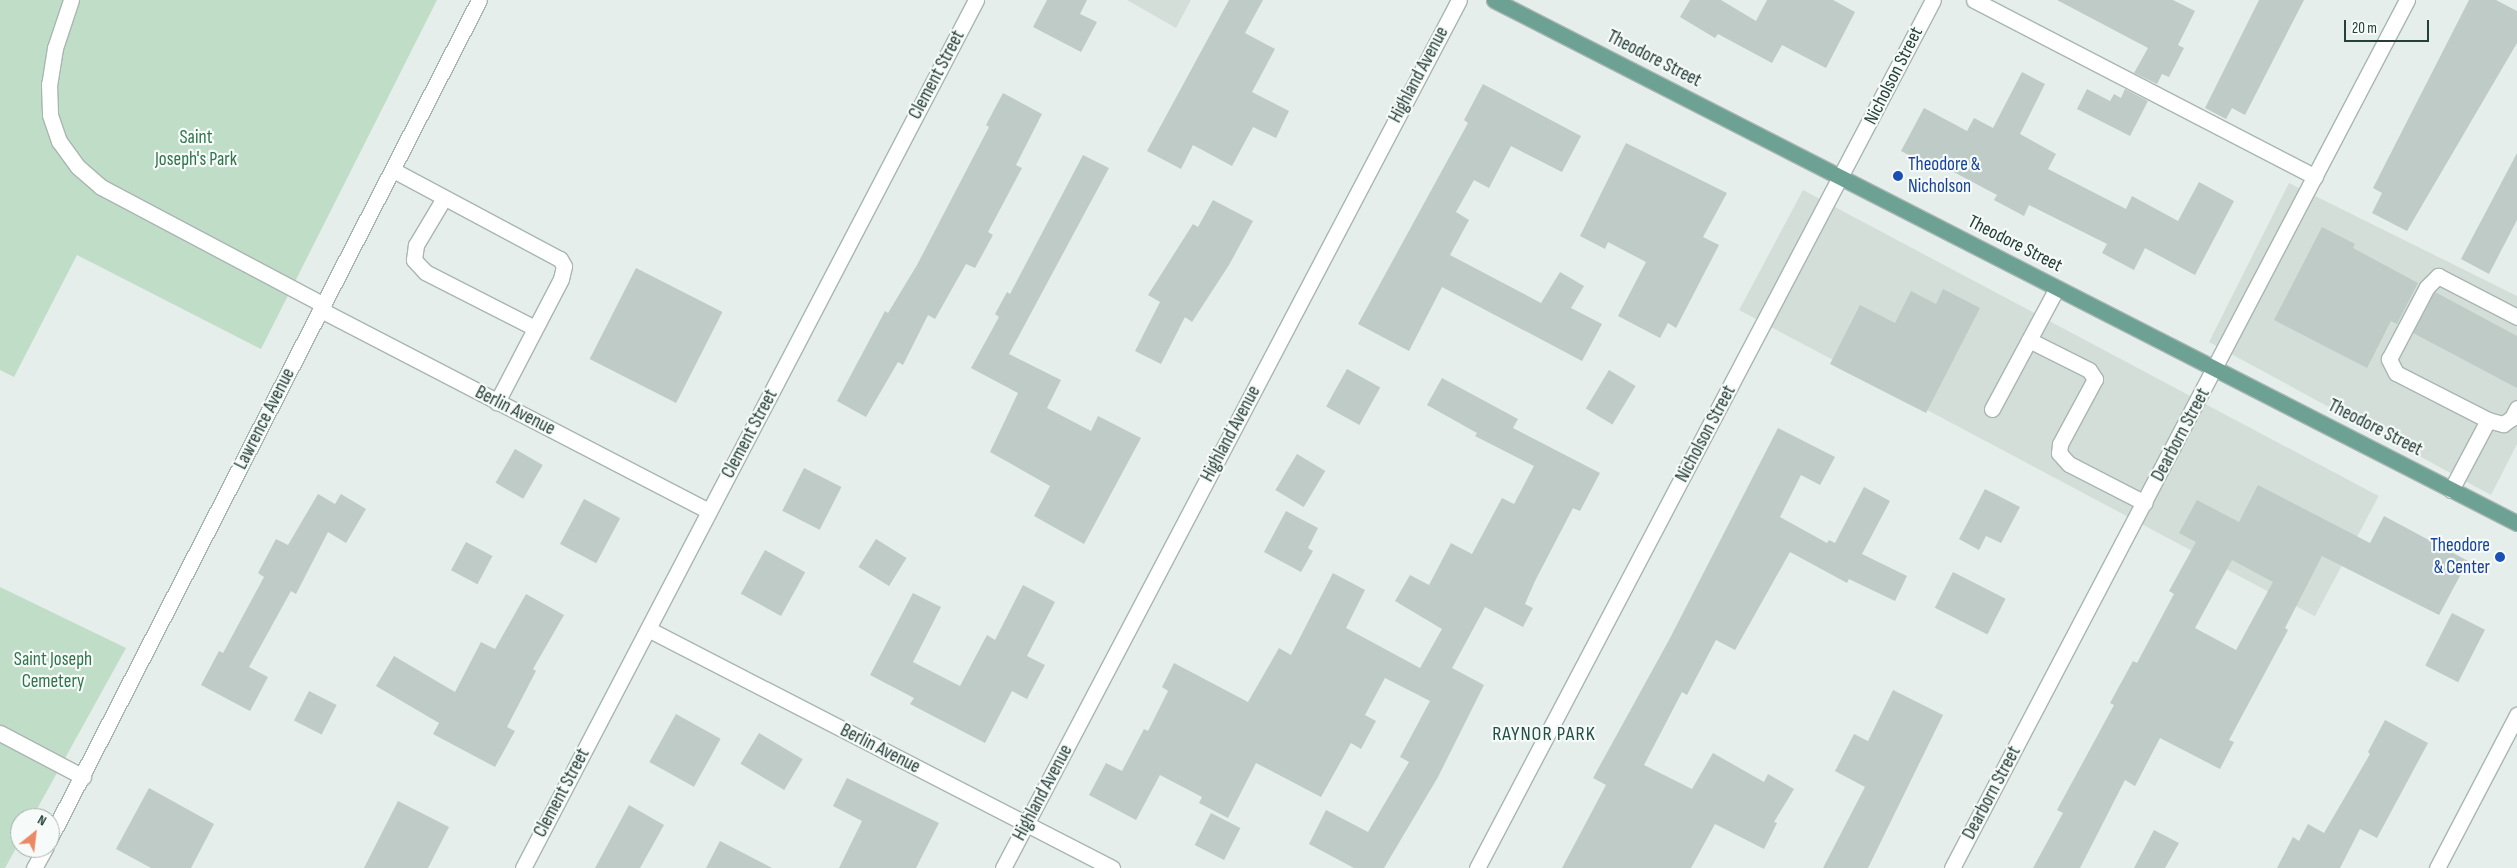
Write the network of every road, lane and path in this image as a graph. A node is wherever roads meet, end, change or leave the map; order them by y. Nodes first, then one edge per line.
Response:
1 (71, 0) edge
2 (479, 0) edge
3 (976, 0) edge
4 (1459, 0) edge
5 (1494, 0) edge
6 (1933, 0) edge
7 (1974, 0) edge
8 (2406, 0) edge
9 (393, 170) junction
10 (1841, 177) junction
11 (2315, 177) junction
12 (444, 198) junction
13 (2057, 288) junction
14 (322, 308) junction
15 (2517, 317) edge
16 (535, 328) junction
17 (2029, 340) junction
18 (2216, 369) junction
19 (497, 402) junction
20 (2517, 408) edge
21 (1992, 409) dead end
22 (2488, 420) junction
23 (2451, 490) junction
24 (2145, 502) junction
25 (709, 511) junction
26 (2517, 523) edge
27 (648, 629) junction
28 (2517, 715) edge
29 (0, 733) edge
30 (83, 777) junction
31 (60, 820) edge
32 (1026, 824) junction
33 (523, 868) edge
34 (1003, 868) edge
35 (1112, 868) edge
36 (1477, 868) edge
37 (1952, 868) edge
38 (2437, 868) edge

1 - 14 street, Berlin Avenue
2 - 9 street, Lawrence Avenue
3 - 25 street, Clement Street
4 - 32 street, Highland Avenue
5 - 10 main road, Theodore Street
6 - 10 street, Nicholson Street
7 - 11 street
8 - 11 street, Dearborn Street
9 - 12 street
9 - 14 street, Lawrence Avenue
10 - 13 main road, Theodore Street
10 - 36 street, Nicholson Street
11 - 18 street, Dearborn Street
12 - 16 street
12 - 16 street
13 - 17 street
13 - 18 main road, Theodore Street
14 - 19 street, Berlin Avenue
14 - 30 street, Lawrence Avenue
15 - 22 street
16 - 19 street
17 - 21 street
17 - 24 street
18 - 23 main road, Theodore Street
18 - 24 street, Dearborn Street
19 - 25 street, Berlin Avenue
20 - 22 street
22 - 23 street
23 - 26 main road, Theodore Street
24 - 37 street, Dearborn Street
25 - 27 street, Clement Street
27 - 32 street, Berlin Avenue
27 - 33 street, Clement Street
28 - 38 street
29 - 30 street
30 - 31 street, Lawrence Avenue
32 - 34 street, Highland Avenue
32 - 35 street, Berlin Avenue

